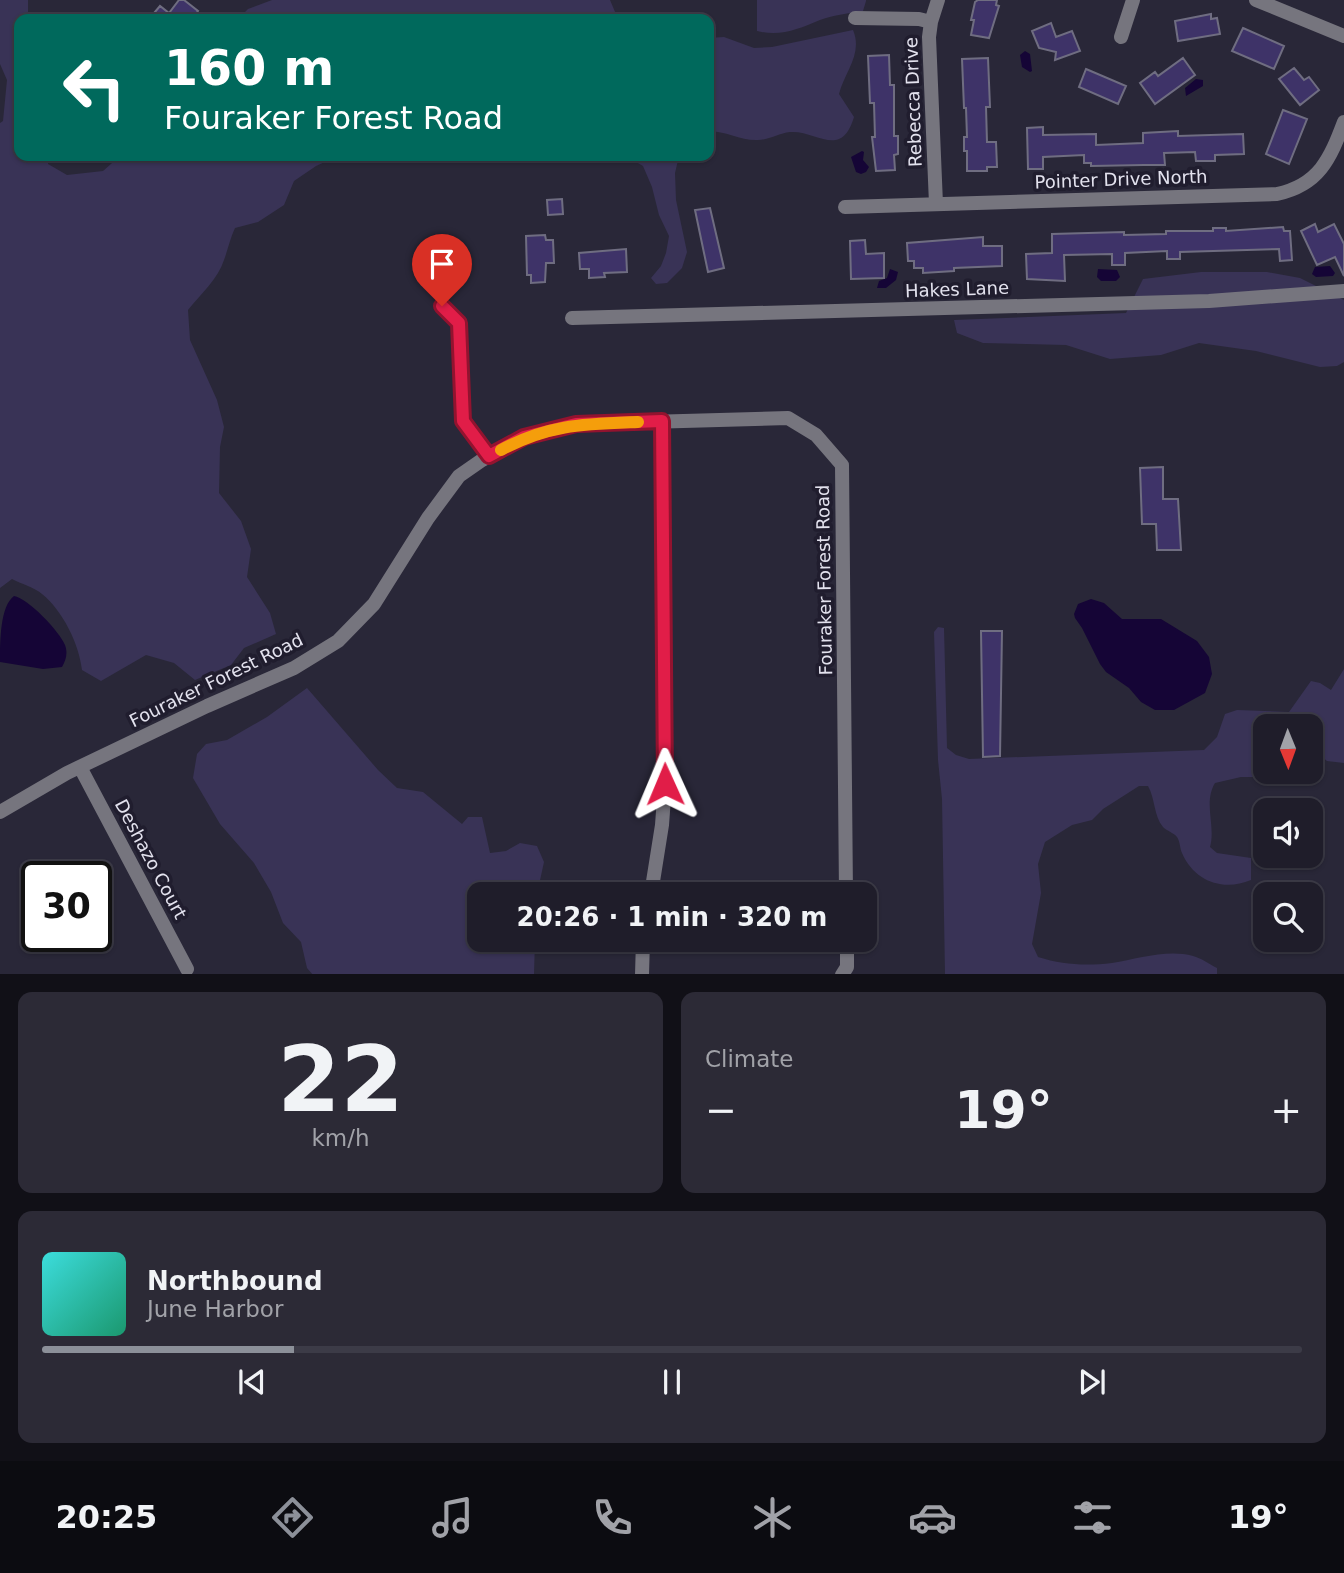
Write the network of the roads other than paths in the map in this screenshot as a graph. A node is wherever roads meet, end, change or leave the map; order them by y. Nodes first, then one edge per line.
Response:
1 (938, 0) edge
2 (1133, 0) edge
3 (1256, 0) edge
4 (855, 18) dead end
5 (930, 22) junction
6 (1344, 36) edge
7 (1121, 37) dead end
8 (1344, 122) edge
9 (936, 204) junction
10 (845, 207) dead end
11 (1344, 291) edge
12 (442, 306) dead end
13 (572, 318) dead end
14 (662, 421) junction
15 (489, 456) junction
16 (80, 767) junction
17 (0, 811) edge
18 (653, 882) edge
19 (846, 882) edge
20 (643, 952) edge
21 (847, 952) edge
22 (187, 969) dead end
23 (642, 974) edge
24 (843, 974) edge

1 - 5 street, Rebecca Drive
2 - 7 street
3 - 6 street
4 - 5 street
5 - 9 street, Rebecca Drive
8 - 9 street, Pointer Drive North
9 - 10 street, Pointer Drive North
11 - 13 street, Hakes Lane
12 - 15 street
14 - 15 street, Fouraker Forest Road
14 - 18 street
14 - 19 street, Fouraker Forest Road
15 - 16 street, Fouraker Forest Road
16 - 17 street, Fouraker Forest Road
16 - 22 street, Deshazo Court
20 - 23 street
21 - 24 street

